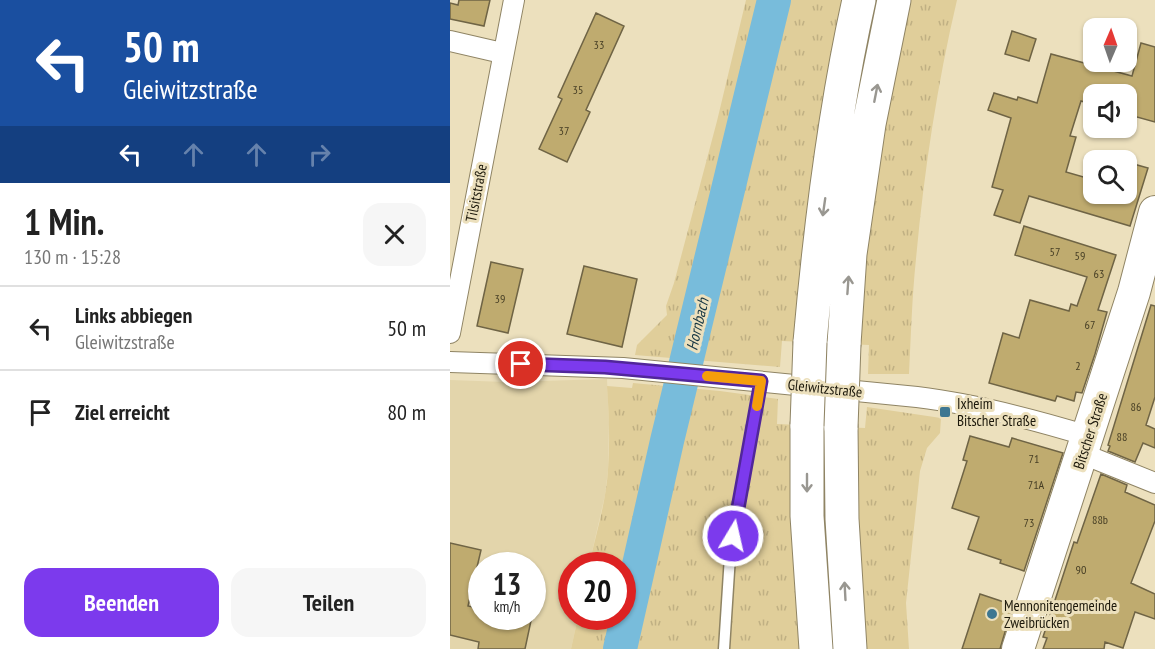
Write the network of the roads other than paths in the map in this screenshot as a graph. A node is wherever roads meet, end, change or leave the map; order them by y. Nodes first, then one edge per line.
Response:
1 (514, 0) edge
2 (859, 0) edge
3 (894, 0) edge
4 (450, 41) edge
5 (502, 53) junction
6 (1155, 212) edge
7 (450, 333) edge
8 (450, 362) edge
9 (761, 381) junction
10 (1086, 445) junction
11 (1155, 483) edge
12 (724, 649) edge
13 (816, 649) edge
14 (850, 649) edge
15 (1018, 649) edge

1 - 5 street, Tilsitstraße
2 -> 13 highway, bridge
14 -> 3 highway, bridge
4 - 5 street
5 - 7 street, Tilsitstraße
6 - 10 main road, Bitscher Straße
8 - 9 street, Gleiwitzstraße
9 - 10 street, Gleiwitzstraße
9 - 12 lane
10 - 11 street, Gleiwitzstraße
10 - 15 main road, Bitscher Straße

